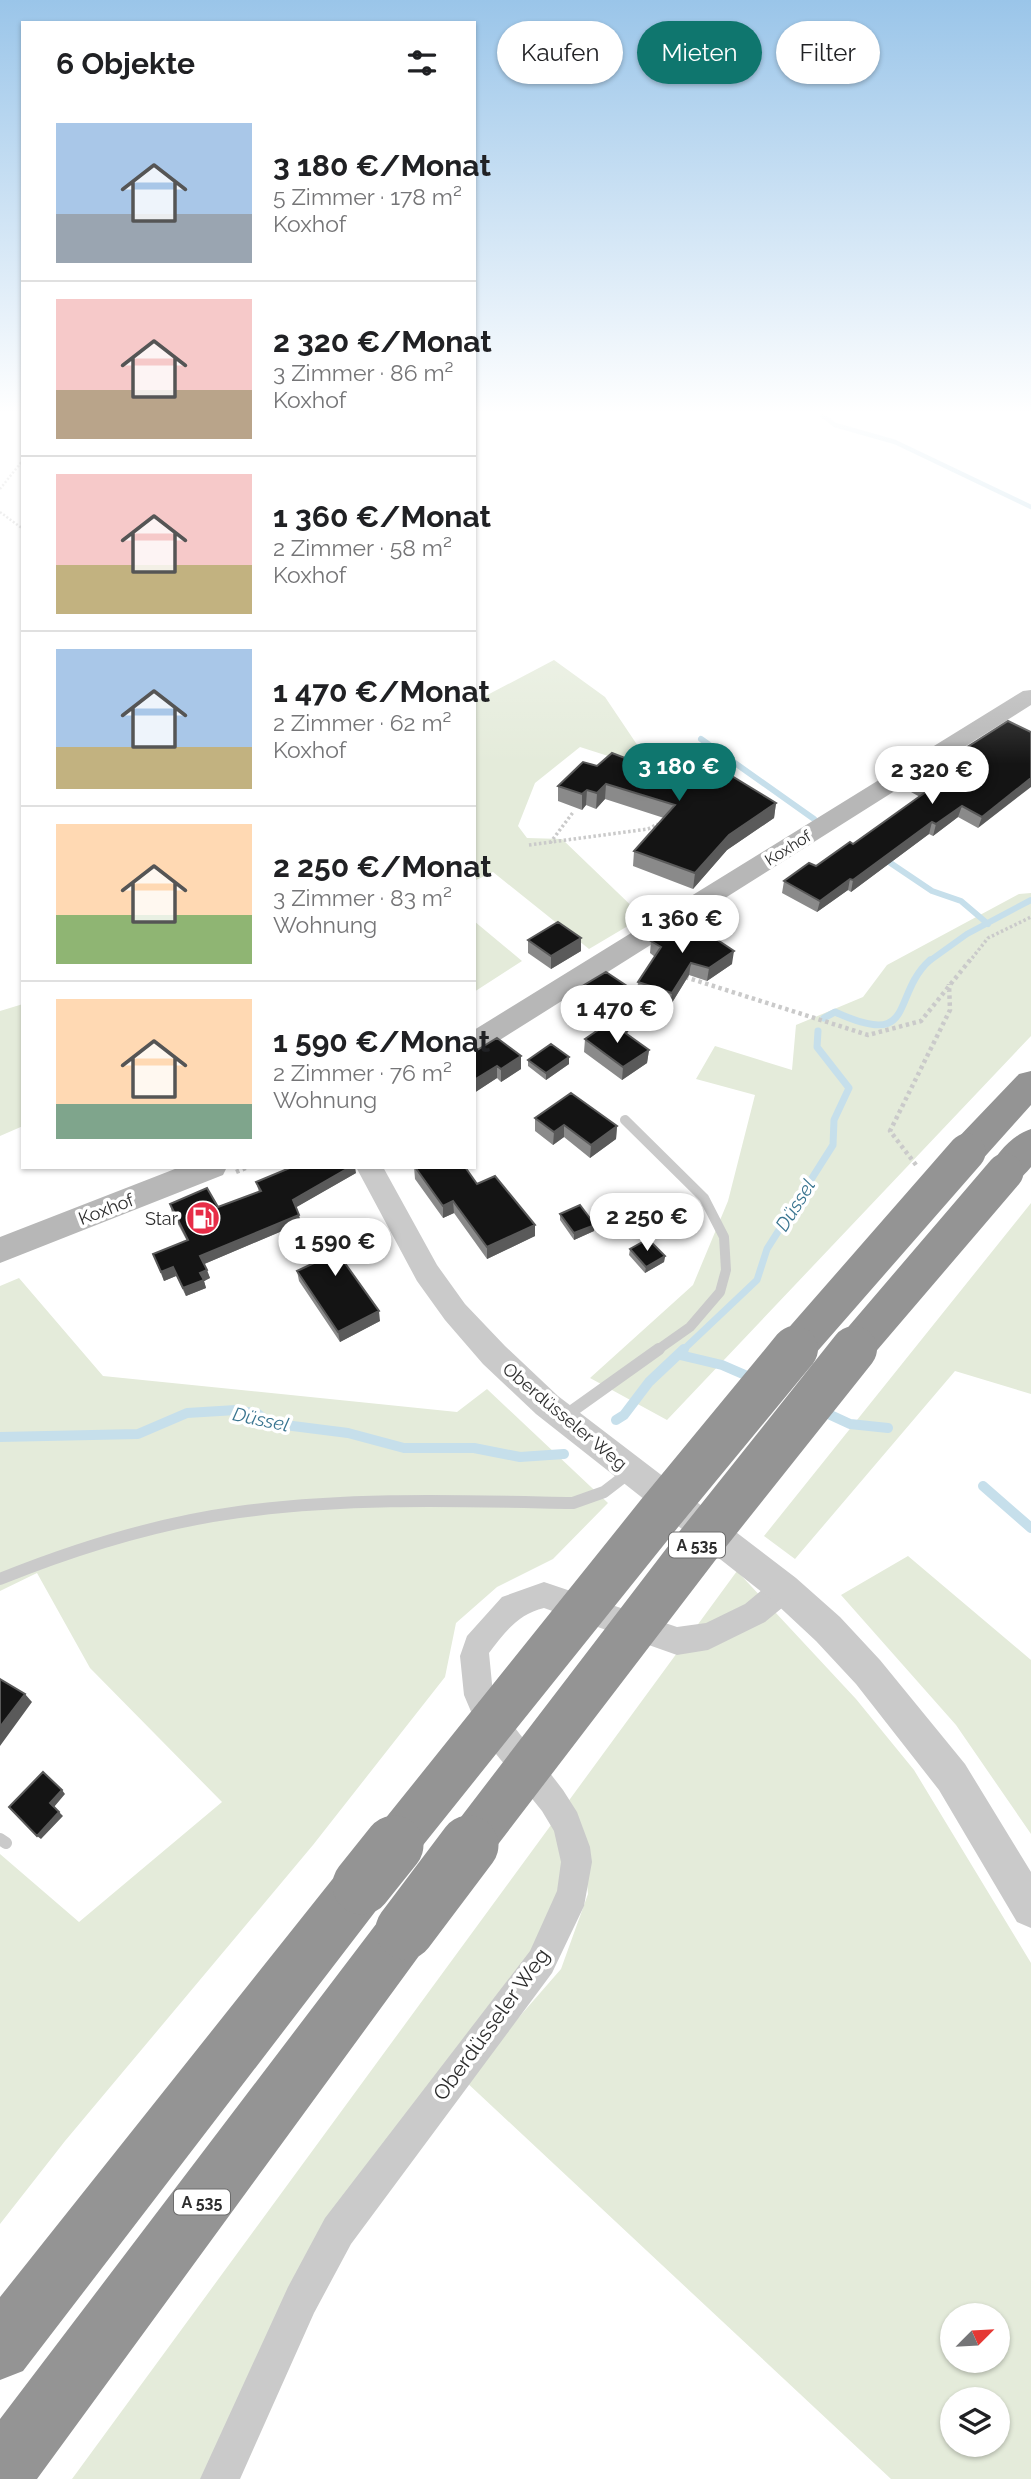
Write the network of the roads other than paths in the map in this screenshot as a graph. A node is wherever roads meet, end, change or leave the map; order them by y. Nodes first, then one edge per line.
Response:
1 (1031, 696) edge
2 (476, 1042) edge
3 (1031, 1083) edge
4 (625, 1120) dead end
5 (1001, 1156) edge
6 (207, 1169) edge
7 (370, 1169) edge
8 (0, 1250) edge
9 (563, 1418) junction
10 (631, 1472) junction
11 (0, 1579) edge
12 (784, 1589) junction
13 (1031, 1908) edge
14 (0, 2348) edge
15 (0, 2473) edge
16 (220, 2479) edge

1 - 2 main road, Koxhof
3 - 5 highway, A 535
4 - 9 lane
5 - 14 highway, A 535, bridge
5 - 15 highway, A 535, bridge
6 - 8 main road, Koxhof
7 - 9 street, Oberdüsseler Weg
9 - 10 street, Oberdüsseler Weg
10 - 11 lane
10 - 12 street, Oberdüsseler Weg
12 - 13 street, Oberdüsseler Weg
12 - 16 street, Oberdüsseler Weg

